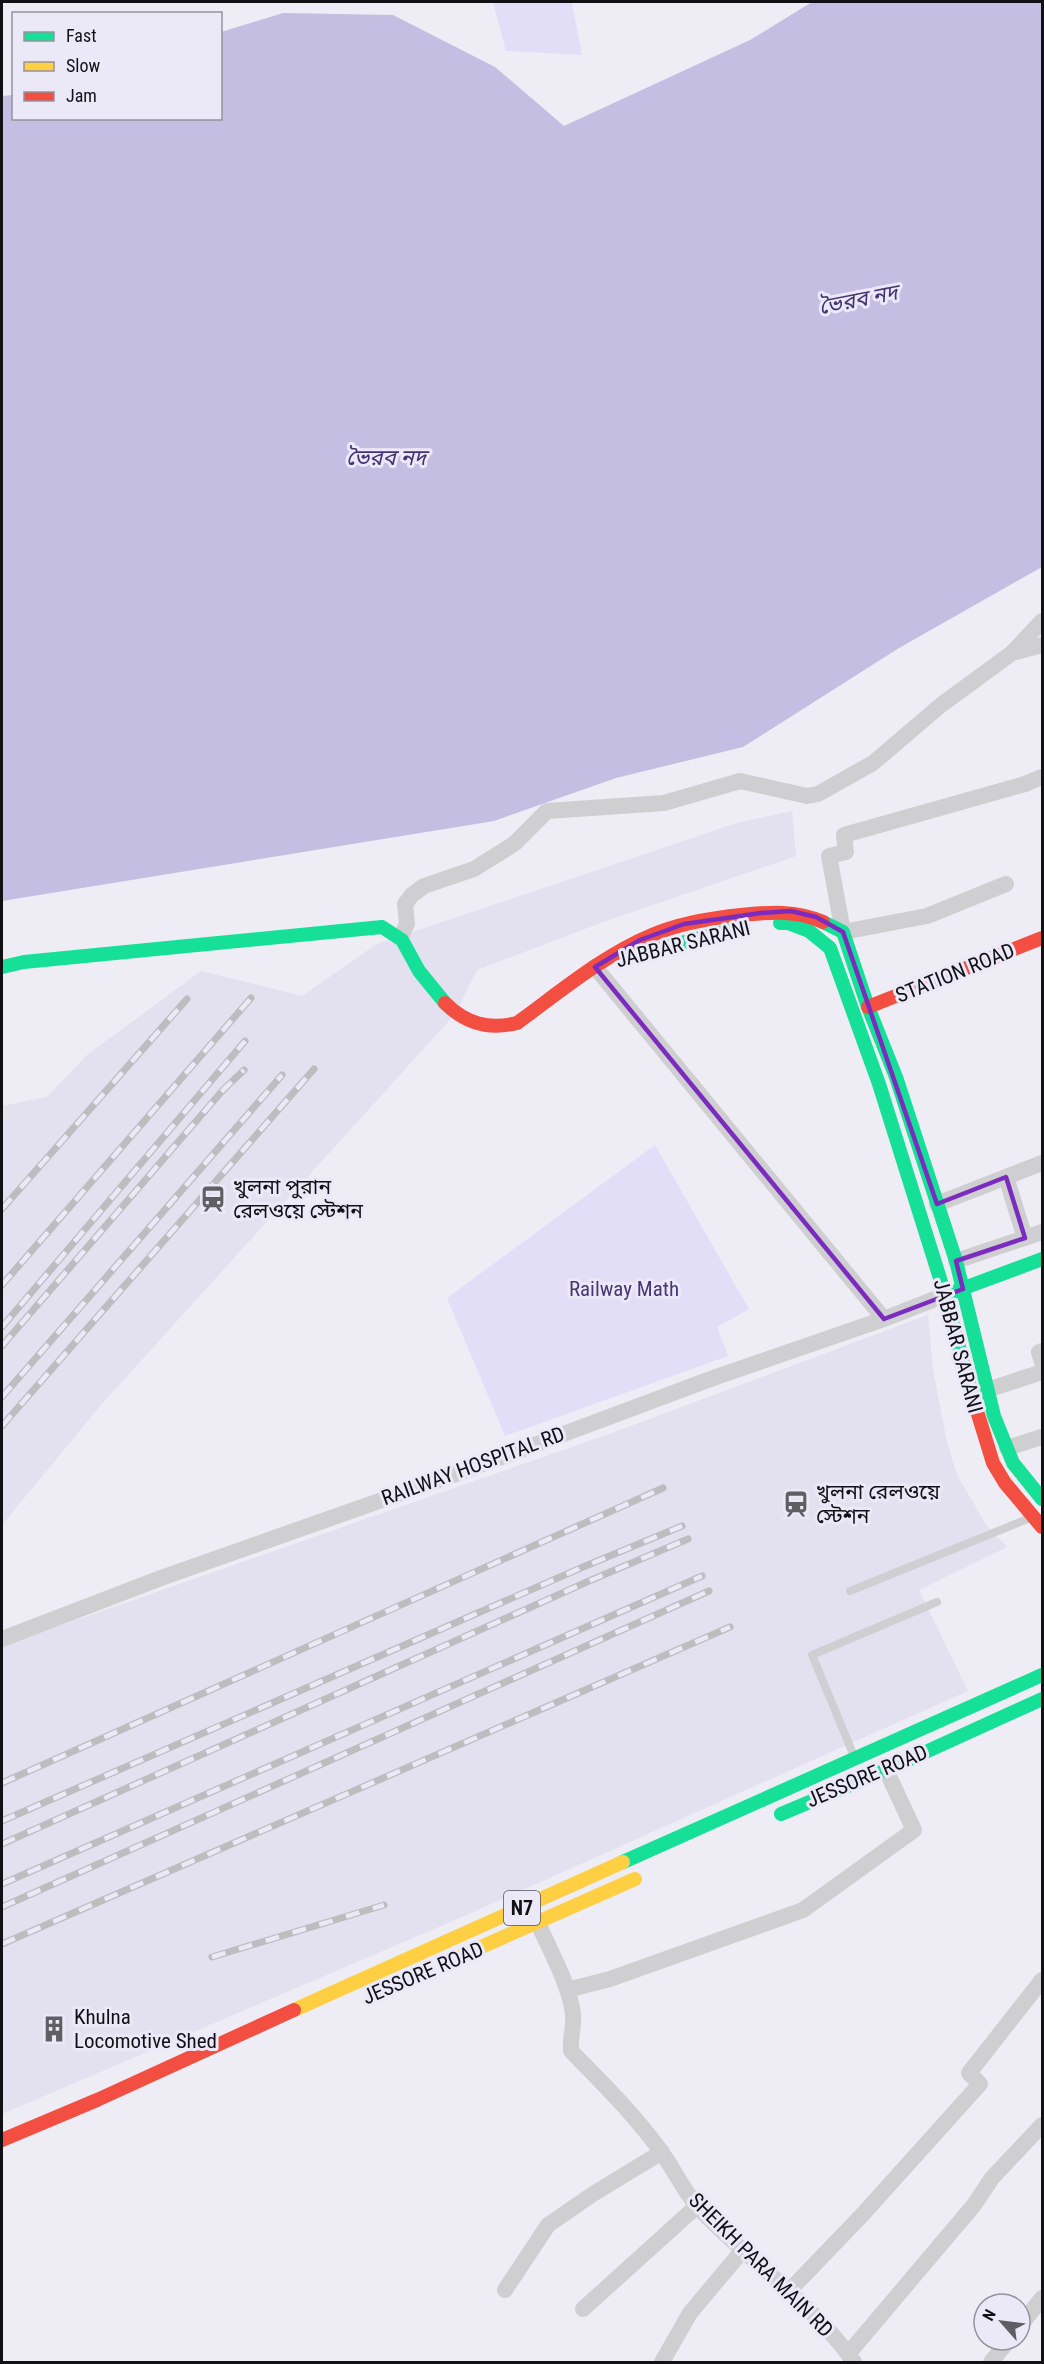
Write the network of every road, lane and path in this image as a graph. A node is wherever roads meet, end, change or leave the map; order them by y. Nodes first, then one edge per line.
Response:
1 (1042, 621) edge
2 (1042, 645) edge
3 (1011, 653) junction
4 (1042, 777) edge
5 (1006, 884) dead end
6 (843, 932) junction
7 (401, 936) junction
8 (1042, 938) edge
9 (595, 966) junction
10 (2, 967) edge
11 (868, 1007) junction
12 (1042, 1163) edge
13 (1006, 1177) junction
14 (938, 1204) junction
15 (1042, 1232) edge
16 (1025, 1238) junction
17 (1042, 1259) edge
18 (956, 1261) junction
19 (963, 1289) junction
20 (945, 1295) junction
21 (884, 1319) junction
22 (1042, 1351) edge
23 (1042, 1362) edge
24 (1042, 1372) edge
25 (987, 1390) junction
26 (1042, 1437) edge
27 (1007, 1448) junction
28 (1042, 1499) edge
29 (1038, 1522) edge
30 (850, 1591) dead end
31 (937, 1602) dead end
32 (2, 1638) edge
33 (1042, 1675) edge
34 (1042, 1699) edge
35 (855, 1759) junction
36 (886, 1770) junction
37 (763, 1821) dead end
38 (645, 1875) dead end
39 (539, 1900) junction
40 (515, 1911) junction
41 (537, 1923) junction
42 (450, 1961) dead end
43 (1042, 1980) edge
44 (567, 1990) junction
45 (1042, 2125) edge
46 (2, 2140) edge
47 (662, 2152) junction
48 (697, 2206) junction
49 (742, 2251) junction
50 (505, 2290) dead end
51 (789, 2291) junction
52 (1042, 2298) edge
53 (584, 2309) dead end
54 (1032, 2311) edge
55 (851, 2358) edge
56 (662, 2362) edge

1 - 3 street
2 - 3 street
3 - 7 street
4 - 6 street
5 - 6 street
6 - 9 main road, JABBAR SARANI
6 - 11 main road, JABBAR SARANI
7 - 9 main road
7 - 10 main road
8 - 11 main road, STATION ROAD
9 - 20 main road, JABBAR SARANI
9 - 21 street
11 - 14 main road, JABBAR SARANI
12 - 13 street
13 - 14 street
13 - 16 street
14 - 18 main road, JABBAR SARANI
15 - 16 street
16 - 18 street
17 - 19 main road
18 - 19 main road, JABBAR SARANI
19 - 20 main road
19 - 25 main road, JABBAR SARANI
20 - 21 street, RAILWAY HOSPITAL RD
20 - 29 main road, JABBAR SARANI
21 - 32 street, RAILWAY HOSPITAL RD
22 - 23 street
24 - 25 street
25 - 27 main road, JABBAR SARANI
26 - 27 street
27 - 28 main road, JABBAR SARANI
29 - 30 lane
31 - 35 lane
33 - 35 main road, N7
34 - 36 main road, JESSORE ROAD
35 - 39 main road, N7
36 - 37 main road, JESSORE ROAD
36 - 44 street
38 - 41 main road, JESSORE ROAD / N7
39 - 40 main road, N7
39 - 41 main road
40 - 41 main road
40 - 46 main road, N7
41 - 42 main road, JESSORE ROAD / N7
41 - 44 street, SHEIKH PARA MAIN RD
43 - 51 street
44 - 47 street, SHEIKH PARA MAIN RD
45 - 55 street
47 - 48 street, SHEIKH PARA MAIN RD
47 - 50 street
48 - 49 street, SHEIKH PARA MAIN RD
48 - 53 street
49 - 51 street, SHEIKH PARA MAIN RD
49 - 56 street
51 - 55 street, SHEIKH PARA MAIN RD
52 - 54 street

